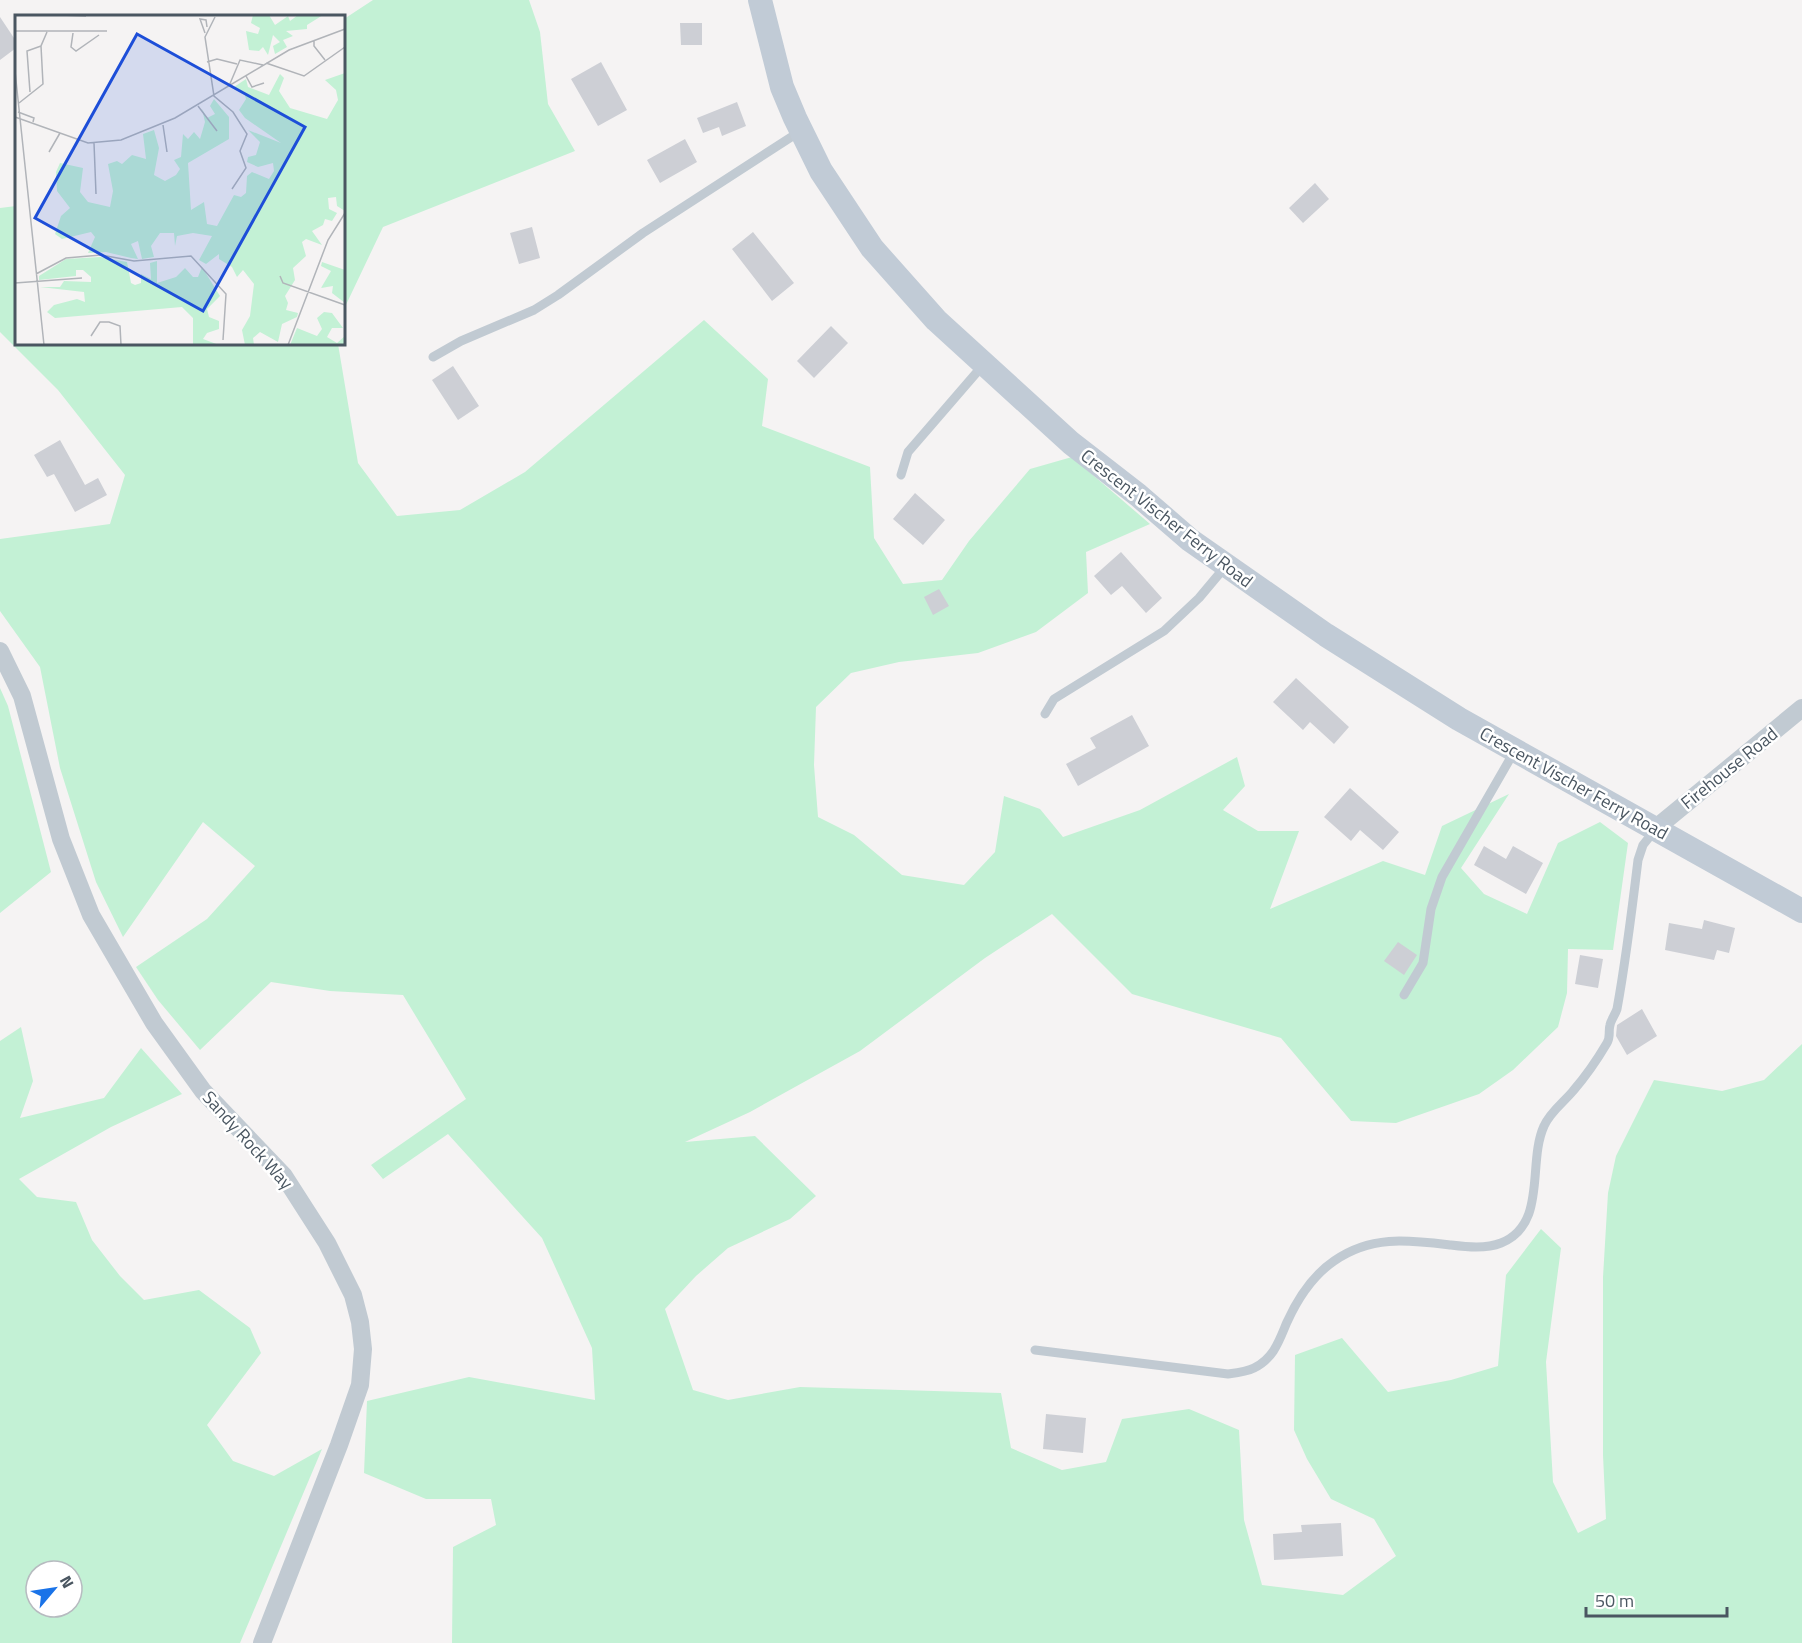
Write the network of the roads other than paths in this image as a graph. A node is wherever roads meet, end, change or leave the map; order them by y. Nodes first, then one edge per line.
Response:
1 (760, 0) edge
2 (801, 130) junction
3 (434, 357) dead end
4 (984, 364) junction
5 (901, 475) dead end
6 (1227, 565) junction
7 (0, 651) edge
8 (1802, 708) edge
9 (1045, 714) dead end
10 (1515, 750) junction
11 (1656, 828) junction
12 (1798, 905) edge
13 (1404, 995) dead end
14 (1035, 1350) dead end
15 (262, 1643) edge

1 - 2 main road, Crescent Vischer Ferry Road
2 - 3 lane
2 - 4 main road, Crescent Vischer Ferry Road
4 - 5 lane
4 - 6 main road, Crescent Vischer Ferry Road
6 - 9 lane
6 - 10 main road, Crescent Vischer Ferry Road
7 - 15 street, Sandy Rock Way
8 - 11 street, Firehouse Road
10 - 11 main road, Crescent Vischer Ferry Road
10 - 13 lane
11 - 12 main road, Crescent Vischer Ferry Road
11 - 14 lane

